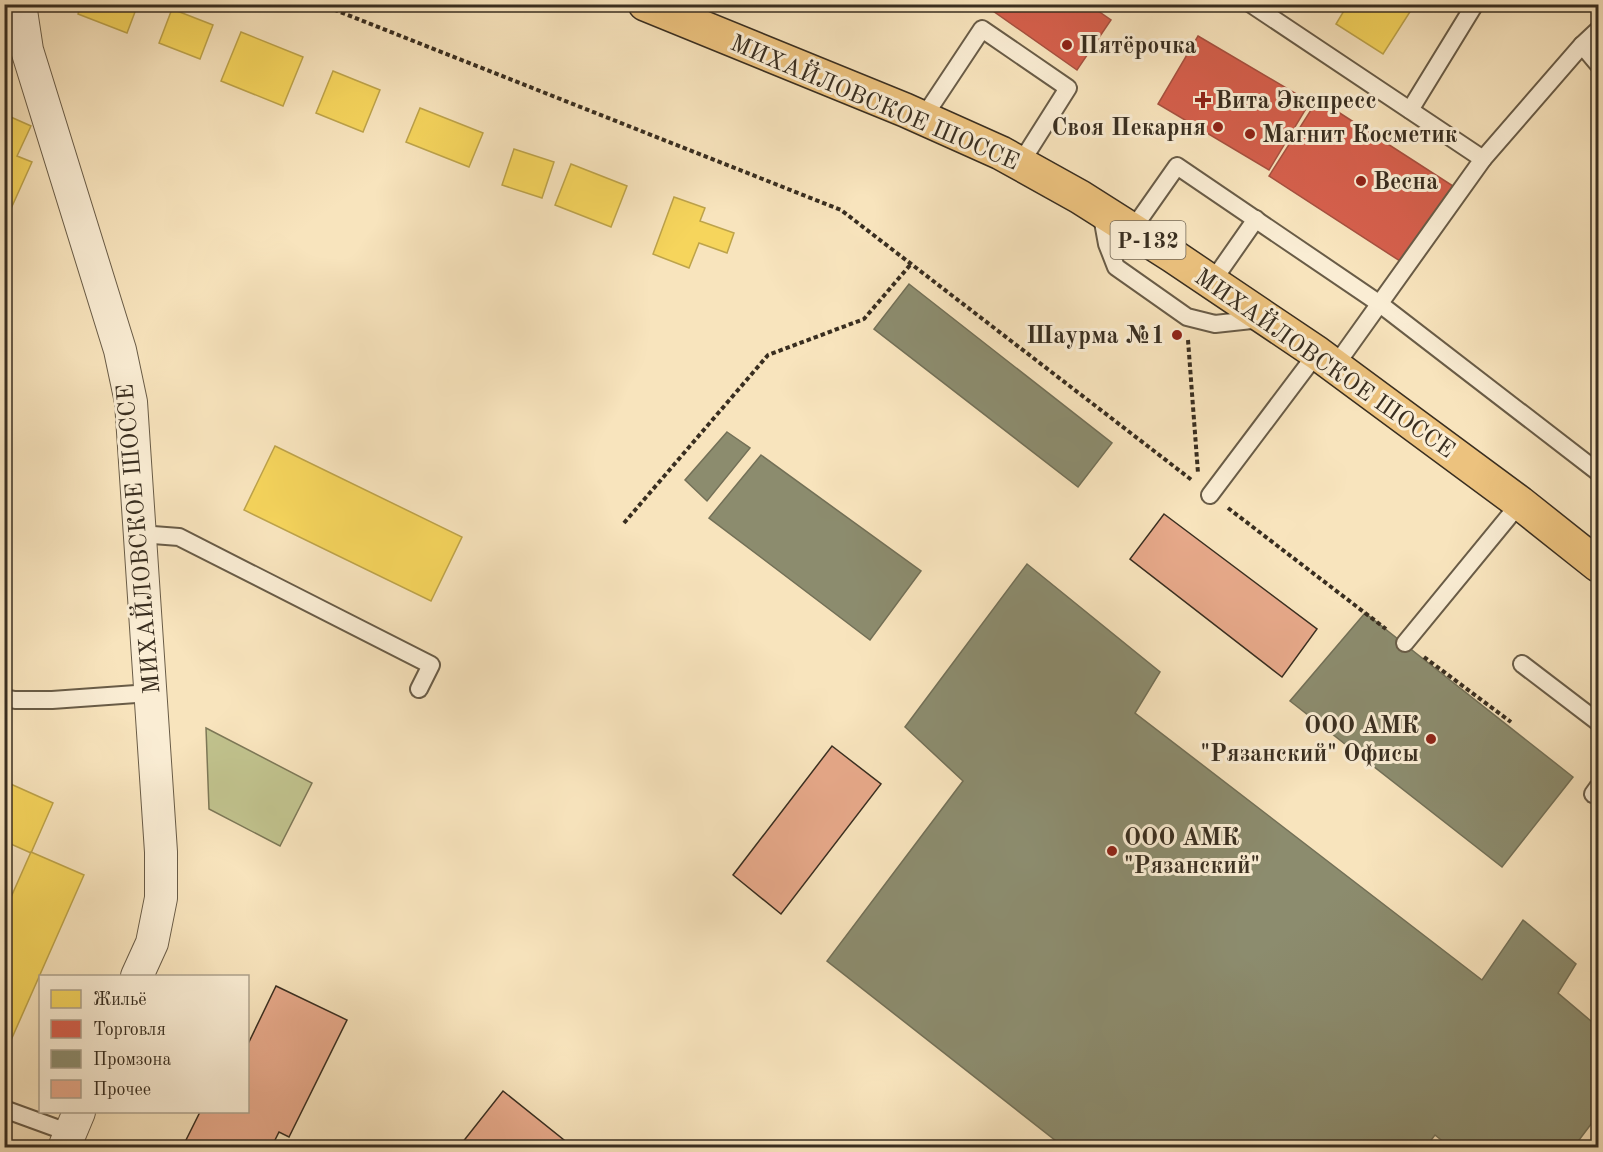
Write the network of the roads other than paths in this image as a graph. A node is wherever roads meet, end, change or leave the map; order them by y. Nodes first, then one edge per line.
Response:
1 (20, 4) edge
2 (645, 4) edge
3 (1251, 4) edge
4 (1475, 4) edge
5 (1599, 30) edge
6 (1582, 45) junction
7 (1599, 64) edge
8 (1410, 110) junction
9 (923, 118) junction
10 (1483, 159) junction
11 (1020, 164) junction
12 (1101, 210) junction
13 (1256, 219) junction
14 (1132, 230) junction
15 (1212, 282) junction
16 (1380, 304) junction
17 (1268, 319) junction
18 (1326, 360) junction
19 (1599, 472) edge
20 (1210, 495) road end
21 (1520, 503) junction
22 (140, 534) junction
23 (1599, 565) edge
24 (1405, 643) road end
25 (1522, 664) dead end
26 (418, 689) dead end
27 (150, 693) junction
28 (4, 698) edge
29 (1599, 723) edge
30 (137, 975) edge
31 (4, 1109) edge
32 (71, 1131) edge

1 - 22 street, МИХАЙЛОВСКОЕ ШОССЕ
2 - 9 main road, МИХАЙЛОВСКОЕ ШОССЕ / Р-132
3 - 8 lane
4 - 8 lane
5 - 6 lane
6 - 7 lane
6 - 10 lane
8 - 10 lane
9 - 11 main road, МИХАЙЛОВСКОЕ ШОССЕ / Р-132
9 - 11 lane
10 - 16 lane
11 - 12 main road, МИХАЙЛОВСКОЕ ШОССЕ / Р-132
12 - 14 main road, МИХАЙЛОВСКОЕ ШОССЕ / Р-132
12 - 17 lane
13 - 14 lane
13 - 15 lane
13 - 16 lane
14 - 15 main road, МИХАЙЛОВСКОЕ ШОССЕ / Р-132
15 - 17 main road, МИХАЙЛОВСКОЕ ШОССЕ / Р-132
16 - 18 lane
16 - 19 lane
17 - 18 main road, МИХАЙЛОВСКОЕ ШОССЕ / Р-132
18 - 20 lane
18 - 21 main road, МИХАЙЛОВСКОЕ ШОССЕ / Р-132
21 - 23 main road, МИХАЙЛОВСКОЕ ШОССЕ / Р-132
21 - 24 lane
22 - 26 lane
22 - 27 street, МИХАЙЛОВСКОЕ ШОССЕ
25 - 29 lane
27 - 28 lane
27 - 30 street, МИХАЙЛОВСКОЕ ШОССЕ
31 - 32 lane

